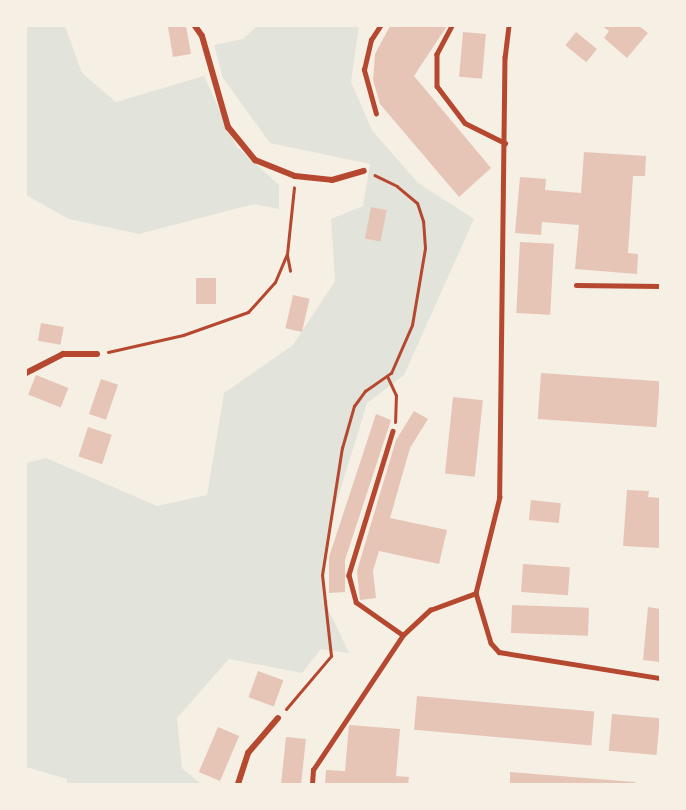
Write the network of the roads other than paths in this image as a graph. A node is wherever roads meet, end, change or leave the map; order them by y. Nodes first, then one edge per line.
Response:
1 (195, 26) edge
2 (380, 26) edge
3 (452, 26) edge
4 (509, 26) edge
5 (376, 114) dead end
6 (505, 143) junction
7 (364, 171) road end
8 (576, 285) dead end
9 (660, 286) edge
10 (97, 354) road end
11 (26, 373) edge
12 (393, 431) road end
13 (476, 594) junction
14 (404, 635) junction
15 (660, 678) edge
16 (278, 718) road end
17 (238, 784) edge
18 (312, 784) edge

1 - 7 street
2 - 5 lane
3 - 6 lane
4 - 6 lane
6 - 13 lane
8 - 9 lane
10 - 11 street
12 - 14 lane
13 - 14 lane
13 - 15 lane
14 - 18 lane
16 - 17 street

